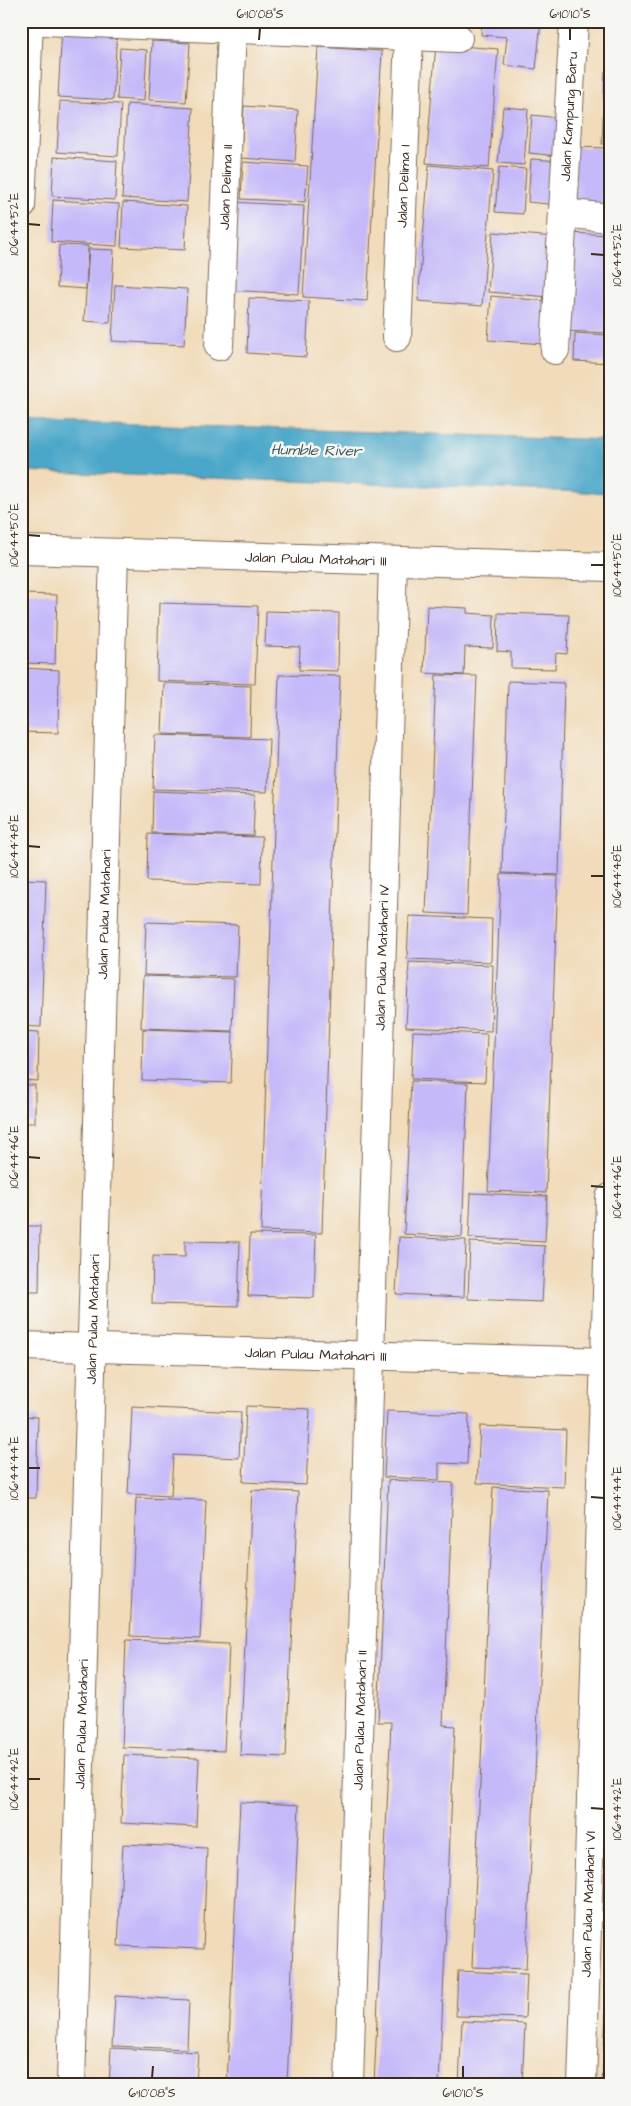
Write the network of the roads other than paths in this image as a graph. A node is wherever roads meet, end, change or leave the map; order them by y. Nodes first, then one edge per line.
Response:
1 (29, 21) edge
2 (43, 21) edge
3 (574, 21) edge
4 (232, 29) junction
5 (408, 36) junction
6 (458, 38) dead end
7 (21, 206) edge
8 (563, 213) junction
9 (610, 218) edge
10 (397, 336) dead end
11 (219, 346) dead end
12 (555, 350) dead end
13 (21, 550) edge
14 (114, 553) junction
15 (393, 561) junction
16 (610, 567) edge
17 (610, 1198) edge
18 (21, 1346) edge
19 (91, 1348) junction
20 (370, 1356) junction
21 (607, 1362) edge
22 (71, 2085) edge
23 (349, 2085) edge
24 (582, 2085) edge

1 - 7 street
2 - 4 street
3 - 8 street, Jalan Kampung Baru
4 - 5 street
4 - 11 street, Jalan Delima II
5 - 6 street
5 - 10 street, Jalan Delima I
8 - 9 street
8 - 12 street, Jalan Kampung Baru
13 - 14 street, Jalan Pulau Matahari III
14 - 15 street, Jalan Pulau Matahari III
14 - 19 street, Jalan Pulau Matahari
15 - 16 street, Jalan Pulau Matahari III
15 - 20 street, Jalan Pulau Matahari IV
17 - 21 street, Jalan Pulau Matahari VI
18 - 19 street, Jalan Pulau Matahari III
19 - 20 street, Jalan Pulau Matahari III
19 - 22 street, Jalan Pulau Matahari
20 - 21 street, Jalan Pulau Matahari III
20 - 23 street, Jalan Pulau Matahari II
21 - 24 street, Jalan Pulau Matahari VI

